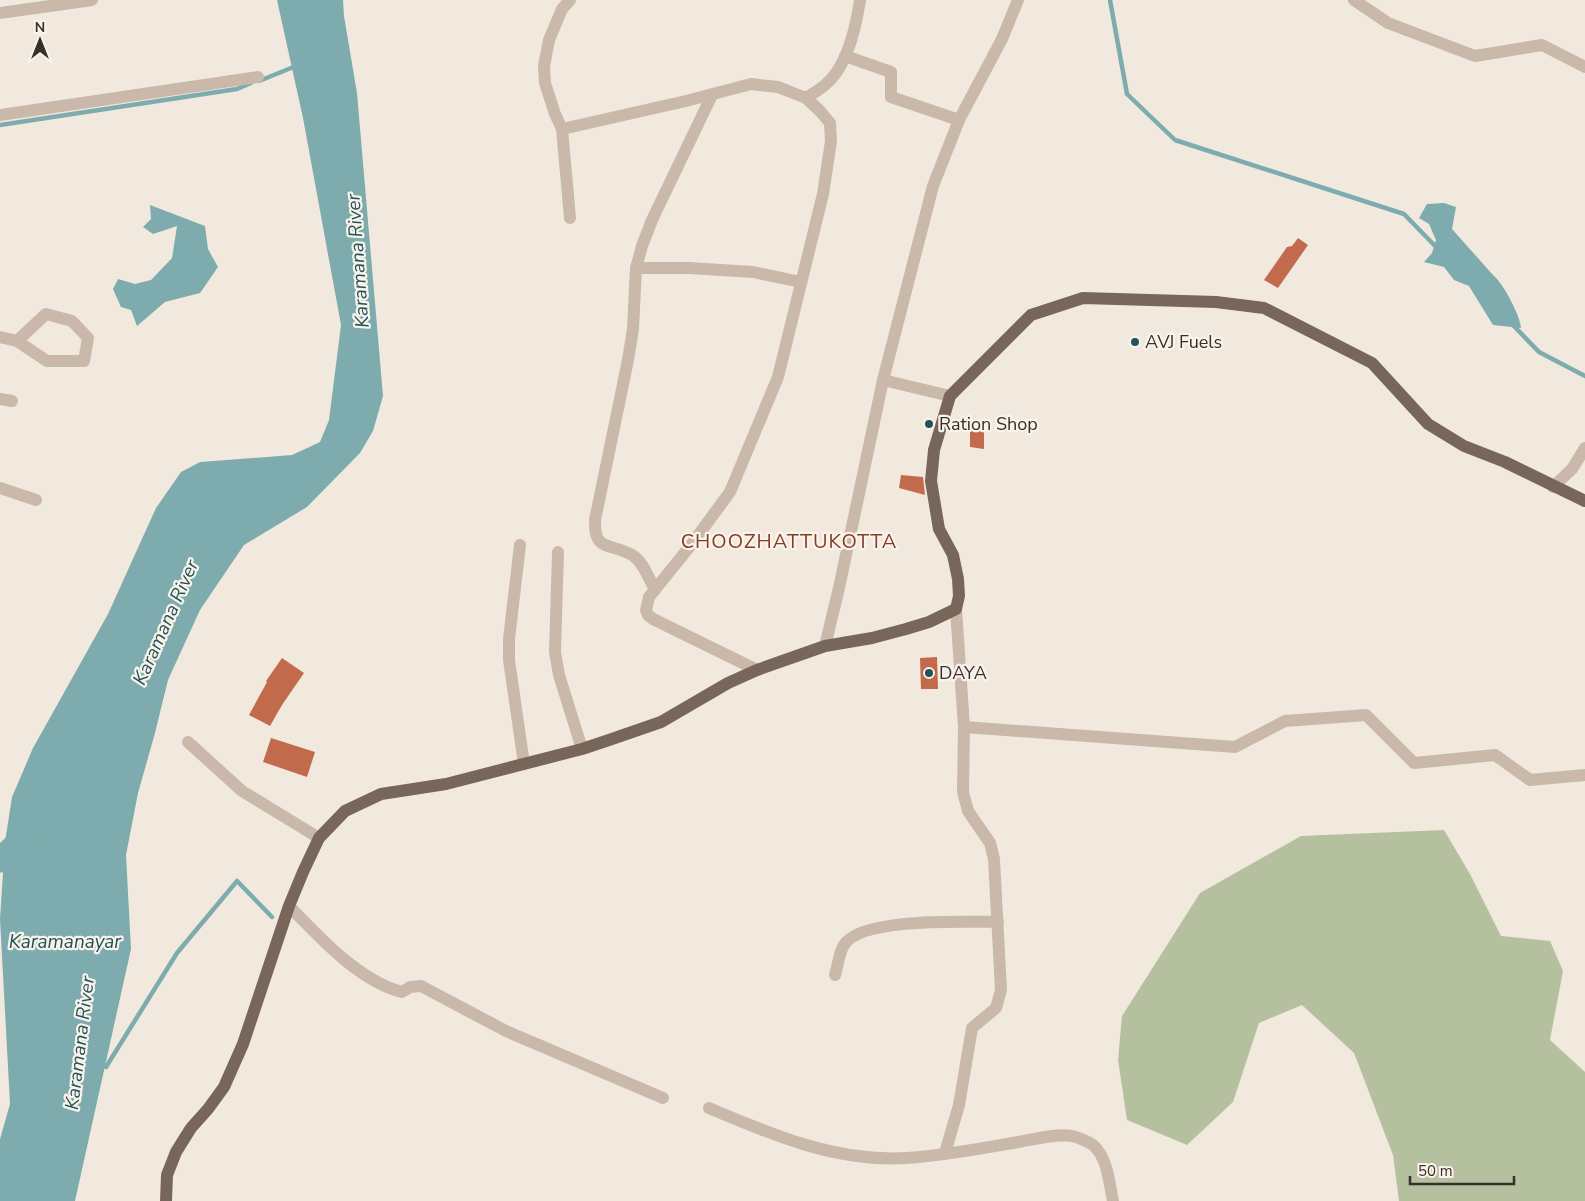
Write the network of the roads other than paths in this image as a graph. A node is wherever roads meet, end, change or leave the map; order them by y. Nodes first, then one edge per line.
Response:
1 (92, 0) edge
2 (570, 0) edge
3 (860, 0) edge
4 (1018, 0) edge
5 (1354, 0) edge
6 (0, 13) edge
7 (845, 56) junction
8 (1585, 67) edge
9 (258, 77) dead end
10 (712, 95) junction
11 (806, 98) junction
12 (0, 115) edge
13 (959, 120) junction
14 (562, 129) junction
15 (570, 218) dead end
16 (636, 268) junction
17 (801, 282) junction
18 (0, 338) edge
19 (17, 341) junction
20 (883, 380) junction
21 (950, 396) junction
22 (1585, 448) edge
23 (1553, 487) junction
24 (0, 488) edge
25 (36, 500) dead end
26 (1585, 501) edge
27 (520, 545) dead end
28 (558, 552) dead end
29 (654, 590) junction
30 (956, 609) junction
31 (825, 646) junction
32 (757, 670) junction
33 (964, 727) junction
34 (188, 742) dead end
35 (582, 749) junction
36 (524, 764) junction
37 (1585, 775) edge
38 (318, 838) junction
39 (289, 906) junction
40 (998, 922) junction
41 (835, 975) dead end
42 (664, 1098) dead end
43 (709, 1108) dead end
44 (945, 1153) junction
45 (166, 1201) edge
46 (1113, 1201) edge

1 - 6 street
2 - 14 street
3 - 7 street
4 - 13 street
5 - 8 street
7 - 11 street
7 - 13 street
9 - 12 street
10 - 11 street
10 - 14 street
10 - 16 street
11 - 17 street
13 - 20 street
14 - 15 street
16 - 17 street
16 - 29 street
17 - 29 street
18 - 19 street
19 - 19 street
20 - 21 street
20 - 31 street
21 - 23 main road
21 - 30 main road
22 - 23 street
23 - 26 main road
24 - 25 street
27 - 36 street
28 - 35 street
29 - 32 street
30 - 31 main road
30 - 33 street
31 - 32 main road
32 - 35 main road
33 - 37 street
33 - 40 street
34 - 38 street
35 - 36 main road
36 - 38 main road
38 - 39 main road
39 - 42 street
39 - 45 main road
40 - 41 street
40 - 44 street
43 - 44 street
44 - 46 street

